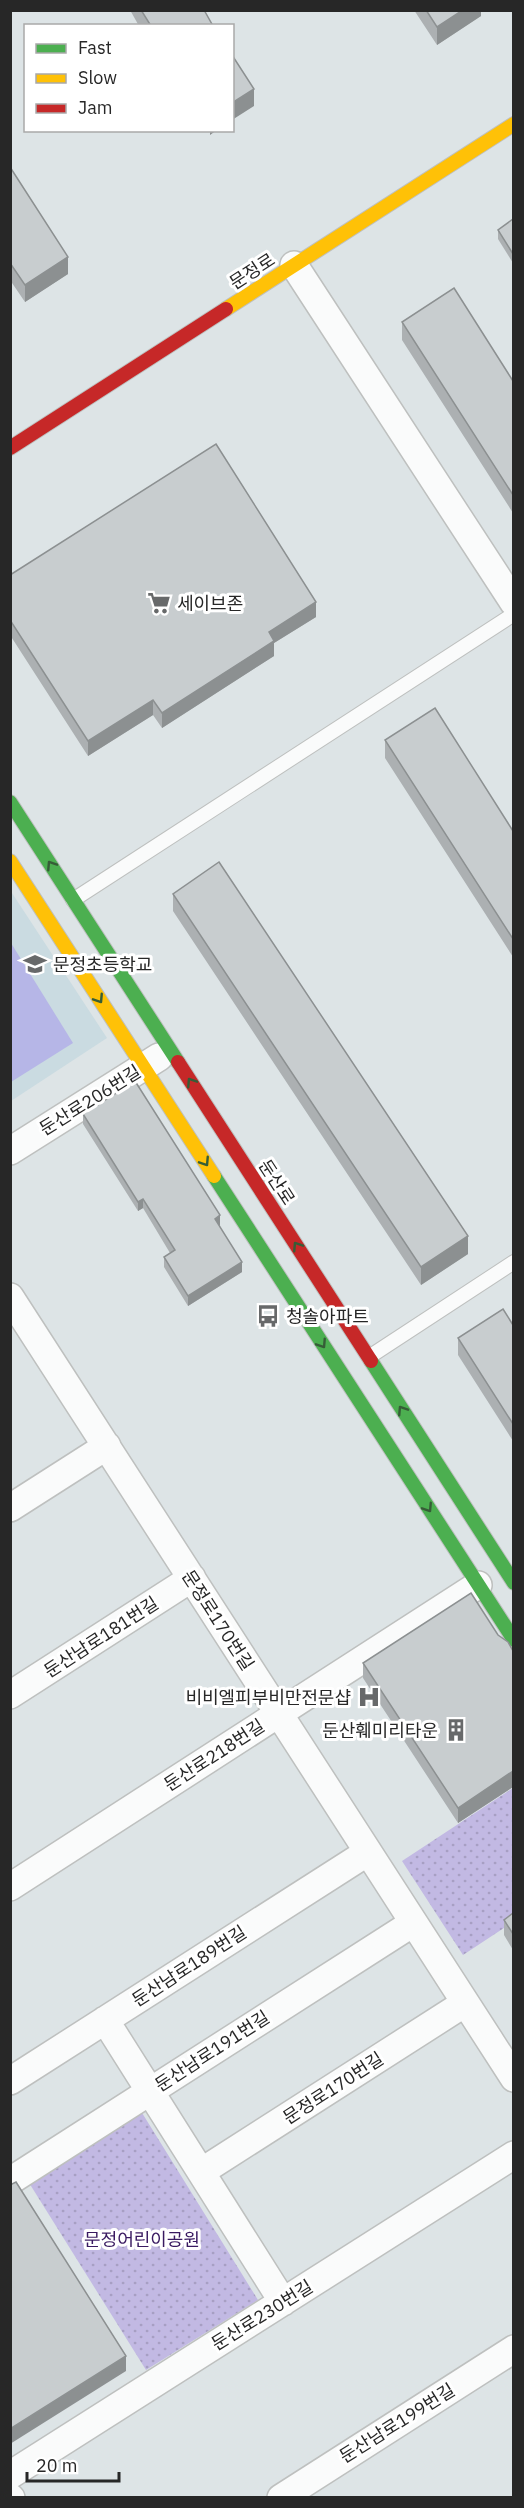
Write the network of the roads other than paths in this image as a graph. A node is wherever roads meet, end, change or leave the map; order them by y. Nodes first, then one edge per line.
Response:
1 (513, 124) edge
2 (294, 265) junction
3 (10, 448) edge
4 (513, 603) edge
5 (513, 614) edge
6 (10, 802) edge
7 (10, 861) edge
8 (60, 909) junction
9 (170, 1049) junction
10 (143, 1067) junction
11 (10, 1151) edge
12 (513, 1262) edge
13 (15, 1314) edge
14 (355, 1366) junction
15 (106, 1446) junction
16 (10, 1508) edge
17 (192, 1578) junction
18 (513, 1582) edge
19 (478, 1585) junction
20 (513, 1640) edge
21 (10, 1695) edge
22 (279, 1713) junction
23 (368, 1852) junction
24 (10, 1887) edge
25 (413, 1923) junction
26 (465, 2003) junction
27 (105, 2020) junction
28 (513, 2078) edge
29 (10, 2081) edge
30 (149, 2091) junction
31 (513, 2156) edge
32 (201, 2172) junction
33 (10, 2181) edge
34 (283, 2302) junction
35 (513, 2349) edge
36 (10, 2475) edge
37 (281, 2498) edge

1 - 2 main road, 문정로
2 - 3 main road, 문정로
2 - 4 street
5 - 8 lane
8 -> 6 main road, 둔산로
7 - 8 main road, 둔산로
8 - 9 main road, 둔산로
8 -> 10 main road, 둔산로
9 - 10 street, 둔산로206번길
14 -> 9 main road, 둔산로
10 - 11 street, 둔산로206번길
10 -> 14 main road, 둔산로
12 - 14 lane
13 - 15 street, 문정로170번길
18 -> 14 main road, 둔산로
14 -> 19 main road, 둔산로
15 - 16 street
15 - 17 street, 문정로170번길
17 - 21 street, 둔산남로181번길
17 - 22 street, 문정로170번길
19 - 20 main road, 둔산로
19 - 22 street, 둔산로218번길
22 - 23 street, 문정로170번길
22 - 24 street, 둔산로218번길
23 - 25 street, 문정로170번길
23 - 27 street, 둔산남로189번길
25 - 26 street, 문정로170번길
25 - 30 street, 둔산남로191번길
26 - 28 street, 문정로170번길
26 - 32 street, 문정로170번길
27 - 29 street, 둔산남로189번길
27 - 30 street
30 - 32 street
30 - 33 street, 둔산남로191번길
31 - 34 street, 둔산로230번길
32 - 34 street
34 - 36 street, 둔산로230번길
35 - 37 street, 둔산남로199번길

